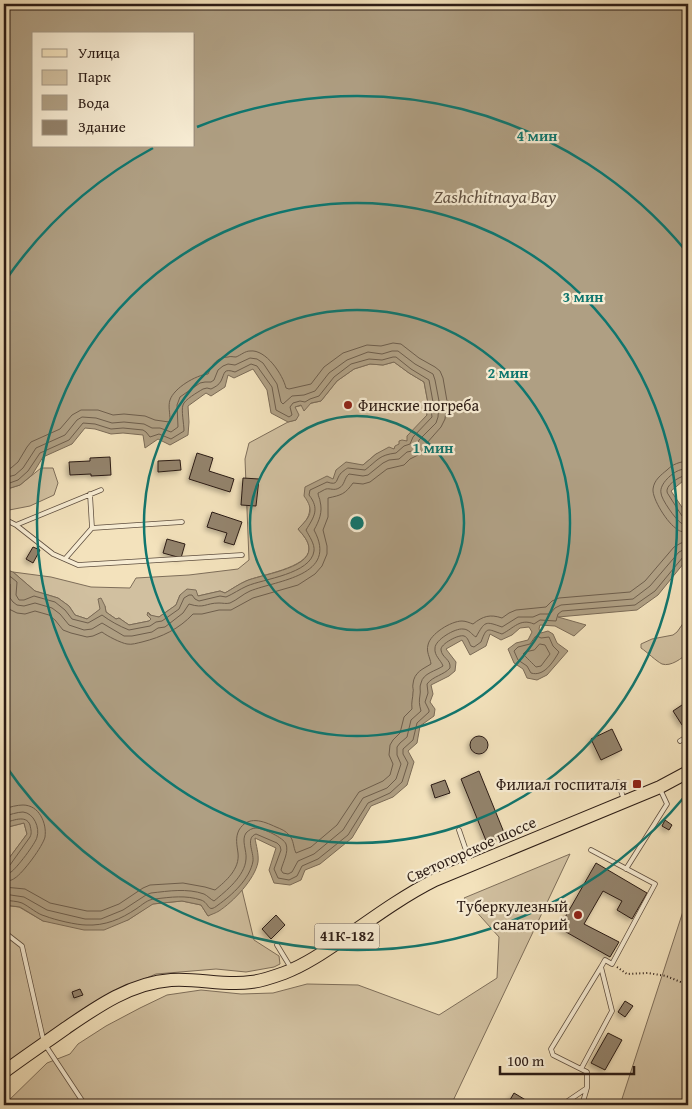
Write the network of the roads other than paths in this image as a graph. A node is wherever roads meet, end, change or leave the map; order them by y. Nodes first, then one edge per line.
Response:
1 (101, 490) dead end
2 (90, 494) junction
3 (4, 519) edge
4 (182, 522) dead end
5 (16, 525) junction
6 (92, 528) junction
7 (242, 555) dead end
8 (65, 559) junction
9 (688, 736) edge
10 (680, 741) dead end
11 (688, 772) edge
12 (618, 782) dead end
13 (660, 787) junction
14 (625, 802) junction
15 (459, 830) dead end
16 (591, 850) dead end
17 (471, 865) junction
18 (626, 869) junction
19 (4, 932) edge
20 (277, 944) dead end
21 (601, 967) junction
22 (293, 970) junction
23 (44, 1043) junction
24 (581, 1069) junction
25 (4, 1072) edge
26 (587, 1088) junction
27 (85, 1105) edge
28 (562, 1105) edge
29 (582, 1105) edge

1 - 2 lane
2 - 5 lane
2 - 6 lane
3 - 5 lane
4 - 6 lane
5 - 8 lane
6 - 8 lane
7 - 8 lane
9 - 10 lane
11 - 13 main road, Светогорское шоссе / 41К-182
12 - 14 lane
13 - 14 main road, Светогорское шоссе / 41К-182
13 - 18 lane
14 - 17 main road, Светогорское шоссе / 41К-182
15 - 17 lane
16 - 18 lane
17 - 22 main road, Светогорское шоссе / 41К-182
18 - 21 lane
19 - 23 lane
20 - 22 lane
21 - 24 lane
21 - 24 lane
22 - 23 main road, Светогорское шоссе / 41К-182
23 - 25 main road, Светогорское шоссе / 41К-182
23 - 27 lane
24 - 26 lane
26 - 28 lane
26 - 29 lane

